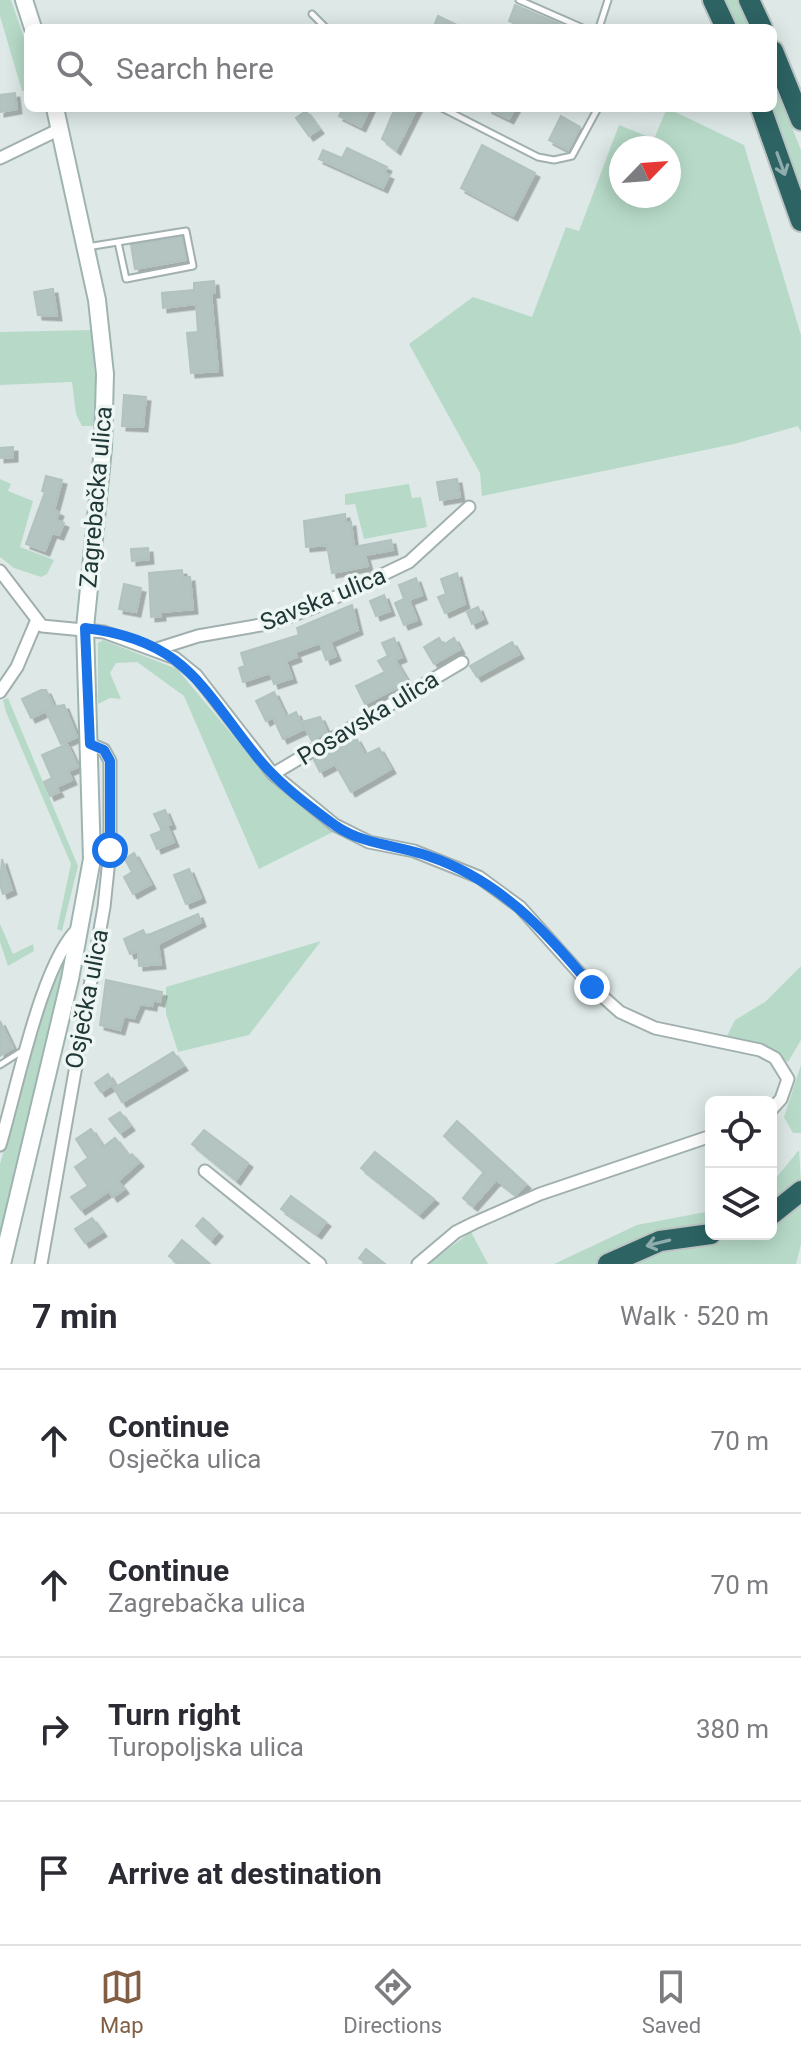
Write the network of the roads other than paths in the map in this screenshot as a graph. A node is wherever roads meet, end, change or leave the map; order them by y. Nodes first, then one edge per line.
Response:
1 (24, 0) edge
2 (519, 0) edge
3 (608, 0) edge
4 (713, 0) edge
5 (749, 0) edge
6 (312, 14) dead end
7 (32, 24) edge
8 (322, 24) edge
9 (574, 24) edge
10 (600, 24) edge
11 (724, 24) edge
12 (760, 24) edge
13 (777, 61) edge
14 (56, 112) edge
15 (450, 112) edge
16 (596, 112) edge
17 (762, 112) edge
18 (801, 120) edge
19 (60, 129) junction
20 (0, 158) edge
21 (801, 221) edge
22 (118, 242) junction
23 (86, 248) junction
24 (469, 507) dead end
25 (0, 571) edge
26 (36, 622) junction
27 (85, 628) junction
28 (157, 649) junction
29 (462, 662) dead end
30 (0, 692) edge
31 (90, 744) junction
32 (273, 774) junction
33 (81, 926) junction
34 (29, 1046) junction
35 (0, 1065) edge
36 (777, 1103) edge
37 (705, 1138) edge
38 (0, 1145) edge
39 (205, 1171) dead end
40 (801, 1191) edge
41 (777, 1210) edge
42 (705, 1235) edge
43 (2, 1264) edge
44 (41, 1264) edge
45 (320, 1264) edge
46 (418, 1264) edge
47 (608, 1264) edge

1 - 7 street
2 - 9 lane
3 - 10 lane
4 - 11 highway
5 - 12 highway
6 - 8 lane
13 - 18 highway
14 - 19 street, Zagrebačka ulica
15 - 16 lane
17 -> 21 highway
19 - 20 street
19 - 23 street, Zagrebačka ulica
22 - 22 lane
22 - 23 lane
23 - 27 street, Zagrebačka ulica
24 - 28 street, Savska ulica
25 - 26 street
26 - 27 street
26 - 30 street
27 - 28 street
27 - 31 street, Zagrebačka ulica
28 - 32 street
29 - 32 street, Posavska ulica
31 - 33 street, Zagrebačka ulica
31 - 44 street, Osječka ulica
32 - 36 street
33 - 34 street
33 - 43 street, Zagrebačka ulica
34 - 35 lane
34 - 38 street
37 - 46 street
39 - 45 street
40 - 41 highway
42 -> 47 highway

